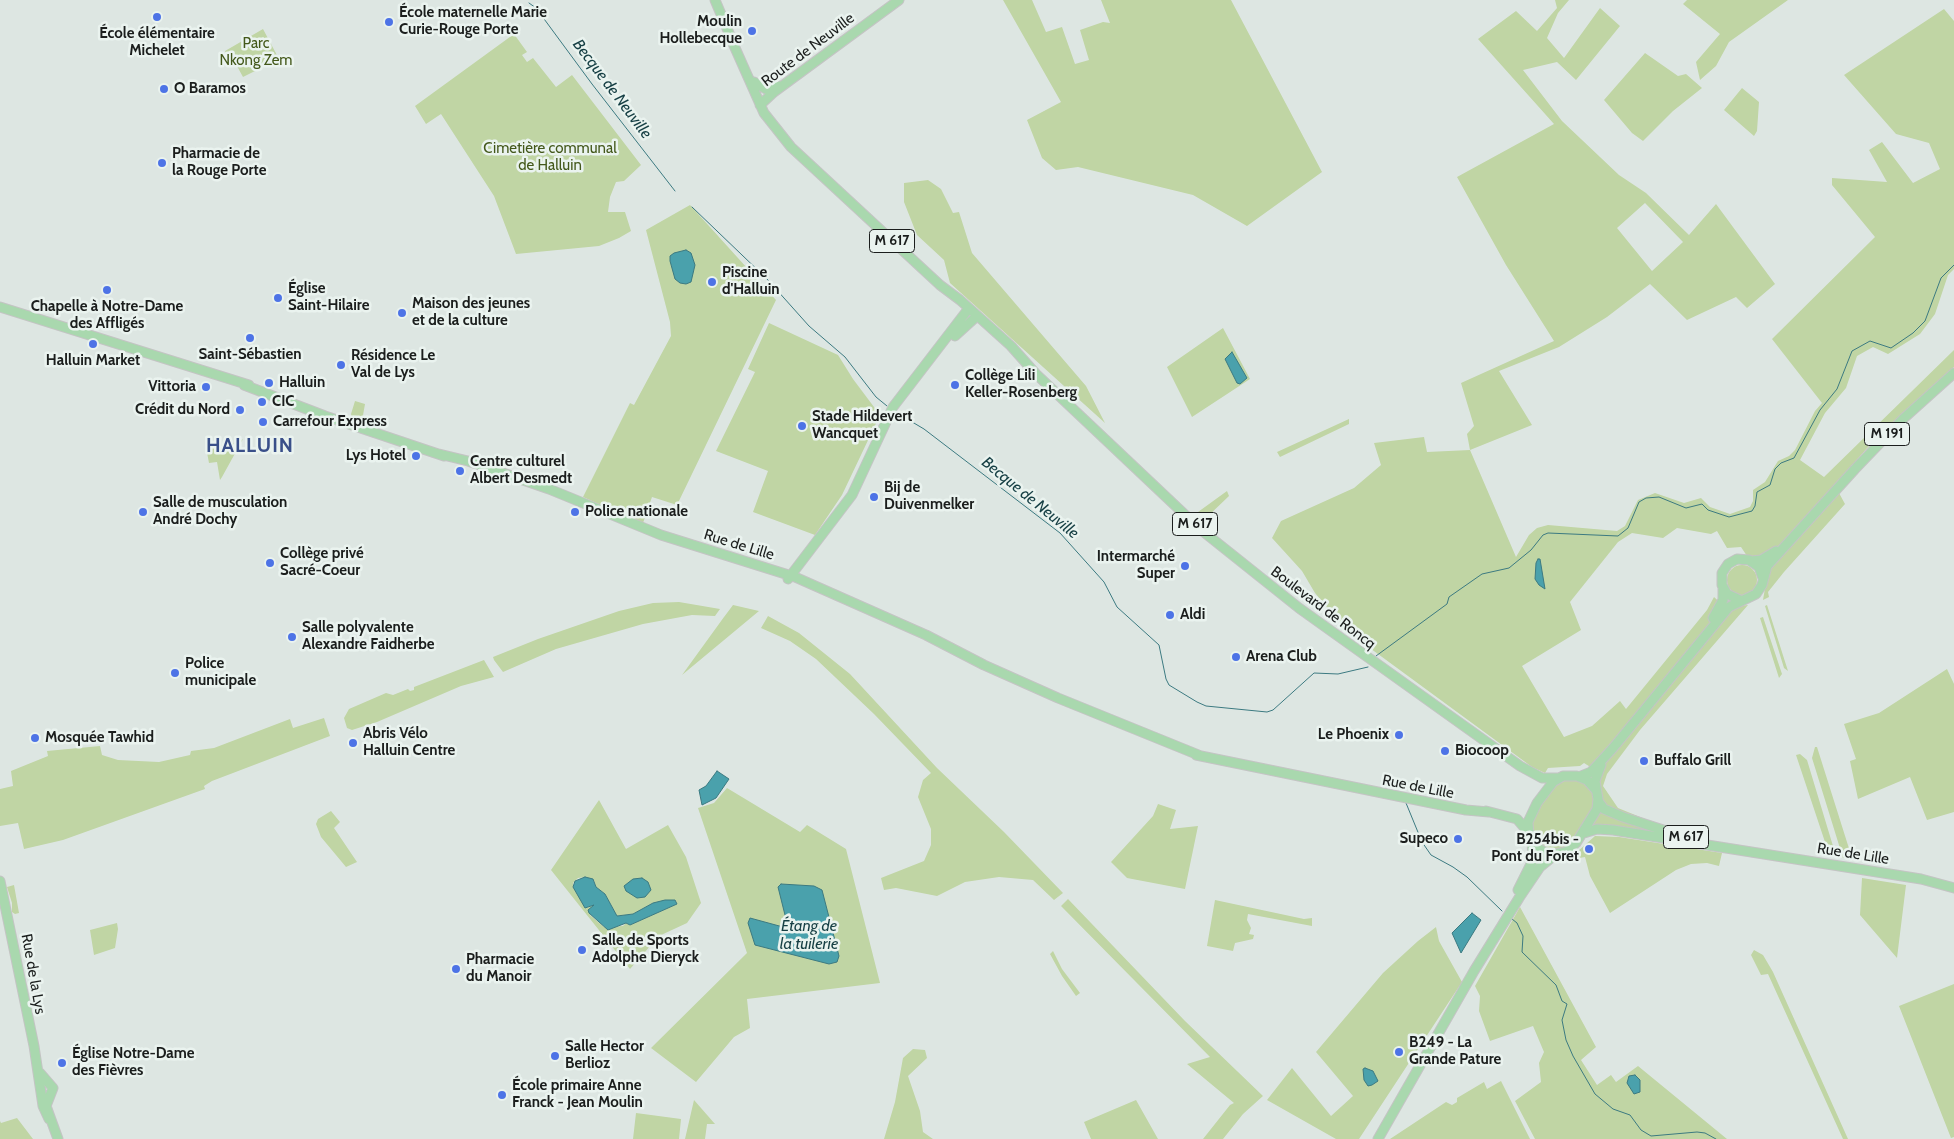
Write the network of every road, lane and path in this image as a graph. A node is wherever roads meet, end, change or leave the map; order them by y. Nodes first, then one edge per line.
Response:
1 (714, 0) edge
2 (899, 0) edge
3 (732, 41) junction
4 (754, 82) junction
5 (786, 83) junction
6 (762, 103) junction
7 (0, 307) edge
8 (968, 310) junction
9 (976, 317) junction
10 (1954, 373) edge
11 (897, 402) junction
12 (1791, 541) junction
13 (1752, 562) junction
14 (789, 577) junction
15 (1763, 578) junction
16 (1723, 589) junction
17 (1740, 600) junction
18 (1700, 641) junction
19 (1613, 748) junction
20 (1520, 766) junction
21 (1580, 776) junction
22 (1558, 778) junction
23 (1596, 790) junction
24 (1539, 800) junction
25 (1598, 802) junction
26 (1501, 814) junction
27 (1528, 832) junction
28 (1584, 833) junction
29 (1532, 842) junction
30 (1556, 854) junction
31 (1781, 856) junction
32 (1921, 879) junction
33 (0, 881) edge
34 (1954, 882) edge
35 (1954, 888) edge
36 (1474, 972) junction
37 (38, 1071) junction
38 (43, 1092) junction
39 (58, 1139) edge
40 (1378, 1139) edge

1 - 3 main road, M 617
2 - 5 main road, Route de Neuville
3 - 4 main road, M 617
3 - 6 main road, M 617
4 - 5 main road
4 - 6 main road, M 617
5 - 6 main road, Route de Neuville
6 - 8 main road, Boulevard de Roncq / M 617
7 - 14 main road, Rue de Lille
8 - 9 main road, Boulevard de Roncq / M 617
8 - 11 main road
9 - 11 main road
9 - 20 main road, Boulevard de Roncq / M 617
10 - 12 main road, M 191
11 - 14 main road
12 - 13 main road, M 191
12 - 15 main road, M 191
13 - 15 main road
13 - 16 main road
14 - 26 main road, Rue de Lille
15 - 17 main road
16 - 17 main road
16 - 18 main road
17 - 18 main road
18 - 19 main road
19 - 21 main road
19 - 23 main road
20 - 22 main road, M 617
20 - 24 main road, M 617
21 - 22 main road
21 - 23 main road
22 - 24 main road
23 - 25 main road
24 - 26 main road, Rue de Lille
24 - 27 main road
25 - 28 main road
25 - 31 main road, Rue de Lille / M 617
26 - 27 main road, Rue de Lille
27 - 29 main road
28 - 30 main road
28 - 31 main road, Rue de Lille / M 617
29 - 30 main road
29 - 36 main road
30 - 36 main road
31 - 32 main road, Rue de Lille / M 617
32 - 34 main road, Rue de Lille / M 617
32 - 35 main road, Rue de Lille / M 617
33 - 37 main road, Rue de la Lys
36 - 40 main road
37 - 38 main road, Rue de la Lys
37 - 38 main road, Rue de la Lys
38 - 39 main road, Rue de la Lys

